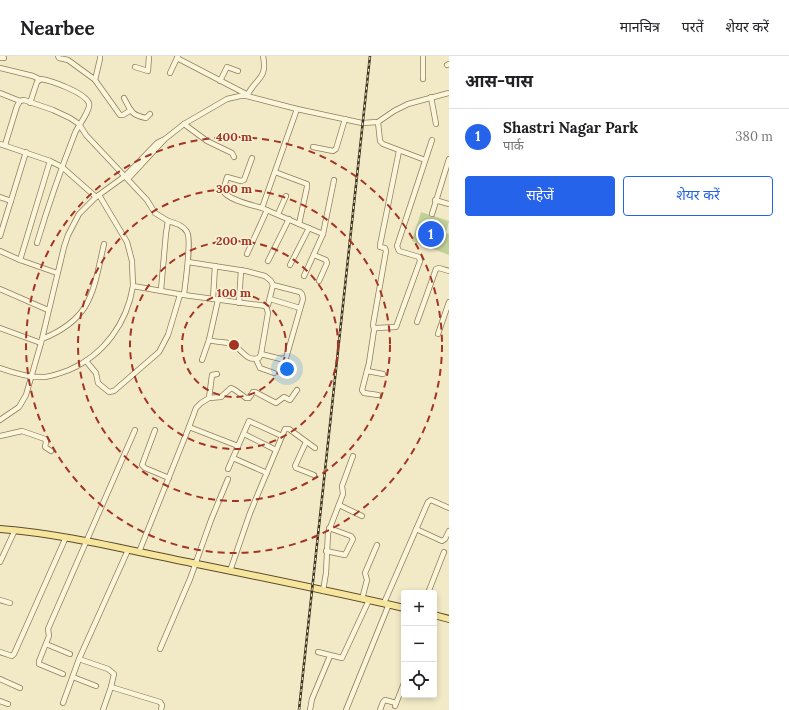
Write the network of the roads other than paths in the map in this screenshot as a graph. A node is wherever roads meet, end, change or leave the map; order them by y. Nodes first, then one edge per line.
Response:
1 (58, 56) edge
2 (100, 56) edge
3 (149, 56) edge
4 (263, 56) edge
5 (423, 56) edge
6 (178, 57) edge
7 (135, 67) dead end
8 (0, 68) edge
9 (238, 71) dead end
10 (170, 74) dead end
11 (39, 79) junction
12 (94, 79) junction
13 (423, 79) dead end
14 (220, 81) junction
15 (0, 93) edge
16 (449, 93) edge
17 (248, 96) junction
18 (430, 97) junction
19 (124, 98) dead end
20 (20, 101) junction
21 (30, 103) junction
22 (297, 109) junction
23 (131, 110) junction
24 (150, 114) dead end
25 (346, 119) junction
26 (378, 122) junction
27 (79, 124) junction
28 (184, 124) junction
29 (436, 124) dead end
30 (432, 140) dead end
31 (1, 146) edge
32 (313, 147) dead end
33 (399, 151) junction
34 (26, 152) junction
35 (234, 157) dead end
36 (252, 158) dead end
37 (449, 158) edge
38 (425, 160) junction
39 (50, 161) junction
40 (62, 167) junction
41 (275, 172) junction
42 (443, 174) junction
43 (449, 176) edge
44 (127, 177) junction
45 (334, 180) dead end
46 (97, 196) junction
47 (286, 196) dead end
48 (0, 197) edge
49 (435, 200) junction
50 (11, 201) junction
51 (449, 204) edge
52 (264, 209) junction
53 (278, 214) junction
54 (432, 214) dead end
55 (290, 219) junction
56 (168, 221) junction
57 (299, 224) junction
58 (309, 228) junction
59 (323, 234) junction
60 (0, 236) edge
61 (37, 243) dead end
62 (104, 244) dead end
63 (0, 251) edge
64 (247, 254) dead end
65 (314, 255) junction
66 (20, 260) junction
67 (268, 261) dead end
68 (188, 262) junction
69 (290, 265) dead end
70 (215, 266) junction
71 (241, 270) junction
72 (449, 271) edge
73 (57, 273) junction
74 (304, 276) dead end
75 (319, 281) dead end
76 (273, 285) junction
77 (133, 286) junction
78 (0, 290) edge
79 (161, 290) junction
80 (182, 295) junction
81 (213, 299) junction
82 (270, 299) junction
83 (218, 300) junction
84 (449, 302) edge
85 (239, 303) junction
86 (266, 306) junction
87 (300, 308) junction
88 (48, 310) junction
89 (417, 322) dead end
90 (0, 328) edge
91 (374, 329) junction
92 (438, 334) dead end
93 (209, 340) junction
94 (42, 341) junction
95 (261, 354) junction
96 (256, 359) junction
97 (202, 360) dead end
98 (86, 361) junction
99 (0, 368) edge
100 (367, 371) junction
101 (274, 373) dead end
102 (217, 374) dead end
103 (383, 374) dead end
104 (32, 376) junction
105 (297, 390) dead end
106 (378, 394) dead end
107 (209, 398) junction
108 (0, 420) edge
109 (189, 427) junction
110 (135, 430) dead end
111 (155, 430) dead end
112 (244, 434) junction
113 (0, 436) edge
114 (282, 436) junction
115 (306, 442) junction
116 (238, 446) junction
117 (315, 448) dead end
118 (276, 450) junction
119 (51, 451) dead end
120 (353, 456) dead end
121 (234, 458) junction
122 (228, 469) dead end
123 (267, 473) junction
124 (314, 475) dead end
125 (169, 478) junction
126 (228, 479) dead end
127 (339, 505) junction
128 (449, 508) edge
129 (362, 516) dead end
130 (329, 528) junction
131 (0, 529) edge
132 (416, 529) junction
133 (15, 530) junction
134 (449, 531) edge
135 (66, 537) junction
136 (87, 542) junction
137 (377, 545) dead end
138 (128, 550) junction
139 (326, 551) junction
140 (139, 552) junction
141 (444, 552) dead end
142 (0, 562) edge
143 (196, 564) junction
144 (230, 571) junction
145 (429, 590) edge
146 (323, 591) junction
147 (362, 599) junction
148 (0, 600) edge
149 (369, 600) junction
150 (10, 603) dead end
151 (386, 603) junction
152 (401, 607) edge
153 (437, 616) edge
154 (449, 619) edge
155 (46, 644) junction
156 (160, 649) dead end
157 (0, 652) edge
158 (318, 652) dead end
159 (70, 654) dead end
160 (330, 656) junction
161 (79, 659) junction
162 (63, 674) dead end
163 (73, 677) junction
164 (0, 679) edge
165 (96, 686) dead end
166 (111, 687) junction
167 (20, 688) dead end
168 (401, 690) edge
169 (0, 701) edge
170 (63, 703) dead end
171 (8, 704) dead end
172 (104, 710) edge
173 (161, 710) edge
174 (310, 710) edge
175 (346, 710) edge
176 (380, 710) edge

1 - 12 street
2 - 12 street
3 - 7 street
4 - 17 street
5 - 13 street
6 - 10 street
6 - 14 street
8 - 11 street
9 - 14 street
11 - 21 street
11 - 27 street
12 - 23 street
14 - 17 street
15 - 20 street
16 - 18 street
17 - 22 street
17 - 28 street
18 - 26 street
18 - 29 street
19 - 23 street
20 - 21 street
20 - 31 street
21 - 27 street
22 - 25 street
22 - 41 street
23 - 24 street
25 - 26 street
25 - 32 street
26 - 33 street
27 - 40 street
27 - 44 street
28 - 35 street
28 - 44 street
30 - 38 street
31 - 34 street
33 - 38 street
33 - 91 street
34 - 39 street
34 - 50 street
36 - 52 street
37 - 42 street
38 - 91 street
39 - 40 street
39 - 66 street
40 - 46 street
40 - 61 street
41 - 52 street
41 - 57 street
42 - 43 street
42 - 49 street
44 - 46 street
44 - 56 street
45 - 59 street
46 - 73 street
46 - 77 street
47 - 53 street
48 - 50 street
49 - 51 street
49 - 54 street
50 - 60 street
52 - 53 street
52 - 64 street
53 - 55 street
55 - 57 street
55 - 67 street
56 - 68 street
56 - 79 street
57 - 58 street
58 - 59 street
58 - 69 street
59 - 65 street
62 - 94 street
63 - 66 street
65 - 74 street
65 - 75 street
66 - 73 street
68 - 70 street
68 - 80 street
70 - 71 street
70 - 81 street
71 - 76 street
71 - 85 street
72 - 89 street
73 - 88 street
76 - 82 street
76 - 87 street
77 - 79 street
77 - 98 street
78 - 88 street
79 - 80 street
80 - 81 street
80 - 98 street
81 - 83 street
82 - 86 street
82 - 87 street
83 - 85 street
83 - 93 street
84 - 92 street
85 - 86 street
86 - 95 street
87 - 95 street
88 - 94 street
90 - 94 street
91 - 100 street
93 - 96 street
93 - 97 street
94 - 104 street
95 - 96 street
96 - 101 street
98 - 104 street
99 - 104 street
100 - 103 street
100 - 106 street
102 - 107 street
104 - 108 street
105 - 107 street
107 - 109 street
109 - 116 street
109 - 125 street
110 - 136 street
111 - 125 street
112 - 114 street
112 - 116 street
112 - 118 street
113 - 119 street
114 - 115 street
114 - 118 street
115 - 117 street
115 - 124 street
116 - 121 street
118 - 123 street
120 - 127 street
121 - 122 street
121 - 123 street
123 - 144 street
125 - 140 street
126 - 143 street
127 - 129 street
127 - 130 street
128 - 132 street
130 - 139 street
130 - 139 street
131 - 133 main road
132 - 134 street
132 - 151 street
133 - 135 main road
133 - 142 street
135 - 136 main road
135 - 157 street
136 - 138 main road
136 - 155 street
137 - 147 street
138 - 140 main road
138 - 161 street
139 - 146 street
140 - 143 main road
141 - 145 street
143 - 144 main road
143 - 156 street
144 - 146 main road
146 - 147 main road
147 - 149 main road
148 - 150 street
149 - 151 main road
149 - 160 street
151 - 152 main road
151 - 175 street
153 - 154 main road
155 - 159 street
155 - 162 street
158 - 160 street
160 - 174 street
161 - 163 street
161 - 166 street
163 - 165 street
163 - 170 street
164 - 167 street
166 - 172 street
166 - 173 street
168 - 176 street
169 - 171 street

